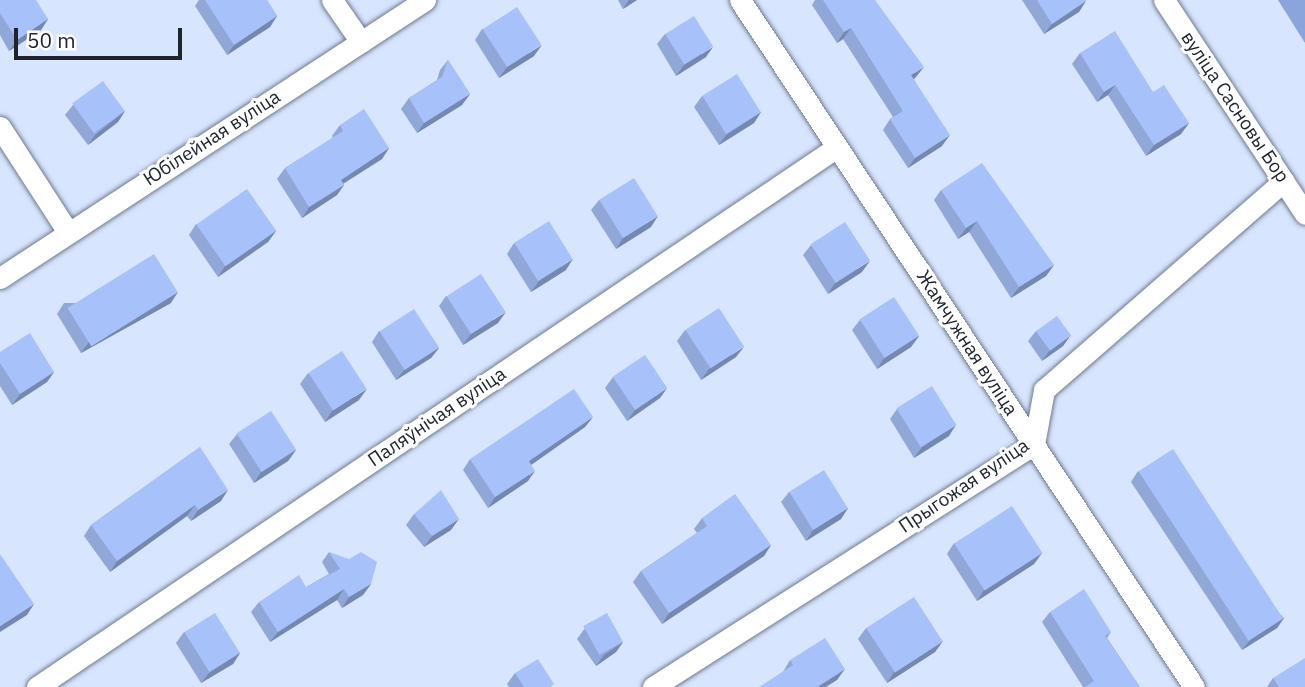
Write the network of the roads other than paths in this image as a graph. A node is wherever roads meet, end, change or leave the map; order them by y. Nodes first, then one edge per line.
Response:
1 (332, 0) edge
2 (425, 0) edge
3 (740, 0) edge
4 (1164, 0) edge
5 (361, 42) junction
6 (0, 127) edge
7 (837, 147) junction
8 (1284, 181) junction
9 (1305, 214) edge
10 (68, 232) junction
11 (0, 278) edge
12 (1034, 444) junction
13 (37, 687) edge
14 (653, 687) edge
15 (1194, 687) edge

1 - 5 street
2 - 5 street, Юбілейная вуліца
3 - 7 street, Жамчужная вуліца
4 - 8 street, вуліца Сасновы Бор
5 - 10 street, Юбілейная вуліца
6 - 10 street
7 - 12 street, Жамчужная вуліца
7 - 13 street, Паляўнічая вуліца
8 - 9 street, вуліца Сасновы Бор
8 - 12 street, Прыгожая вуліца
10 - 11 street, Юбілейная вуліца
12 - 14 street, Прыгожая вуліца
12 - 15 street, Жамчужная вуліца

